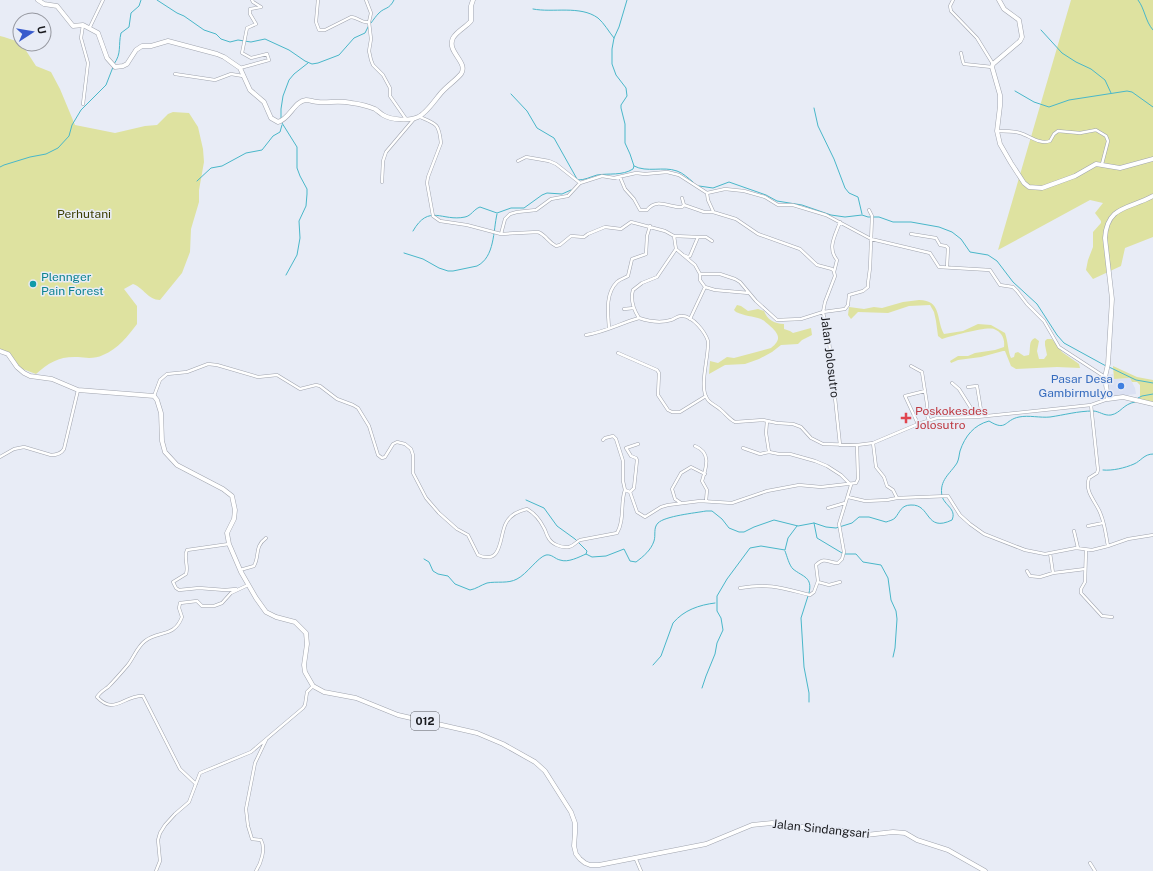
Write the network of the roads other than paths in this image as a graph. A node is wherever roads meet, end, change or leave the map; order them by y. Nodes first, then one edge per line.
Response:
1 (38, 0) edge
2 (103, 0) edge
3 (252, 0) edge
4 (318, 0) edge
5 (366, 0) edge
6 (473, 0) edge
7 (953, 0) edge
8 (999, 0) edge
9 (369, 22) junction
10 (84, 25) junction
11 (90, 27) junction
12 (961, 53) dead end
13 (992, 66) junction
14 (240, 68) junction
15 (175, 74) dead end
16 (244, 76) junction
17 (83, 104) dead end
18 (420, 116) junction
19 (406, 119) junction
20 (414, 119) junction
21 (998, 131) junction
22 (1153, 159) edge
23 (518, 161) dead end
24 (1102, 164) junction
25 (620, 177) junction
26 (382, 182) dead end
27 (578, 182) junction
28 (707, 193) junction
29 (1153, 196) edge
30 (682, 198) dead end
31 (684, 205) junction
32 (869, 210) dead end
33 (713, 212) junction
34 (840, 222) junction
35 (650, 226) junction
36 (501, 234) junction
37 (911, 234) dead end
38 (674, 236) junction
39 (698, 238) junction
40 (871, 239) junction
41 (712, 241) dead end
42 (676, 249) junction
43 (681, 254) junction
44 (947, 268) junction
45 (834, 272) junction
46 (700, 274) junction
47 (705, 287) junction
48 (748, 293) junction
49 (634, 308) junction
50 (624, 309) dead end
51 (823, 312) junction
52 (639, 318) junction
53 (690, 319) junction
54 (609, 328) junction
55 (586, 335) dead end
56 (0, 351) edge
57 (618, 353) dead end
58 (911, 366) dead end
59 (1105, 377) junction
60 (952, 383) dead end
61 (968, 387) dead end
62 (78, 390) junction
63 (925, 391) junction
64 (154, 396) junction
65 (706, 396) junction
66 (1108, 399) junction
67 (1153, 404) edge
68 (1091, 406) junction
69 (982, 416) junction
70 (977, 417) junction
71 (929, 420) junction
72 (767, 421) junction
73 (918, 424) junction
74 (603, 440) dead end
75 (873, 443) junction
76 (638, 444) dead end
77 (840, 444) junction
78 (857, 445) junction
79 (695, 446) dead end
80 (743, 448) dead end
81 (769, 452) junction
82 (0, 457) edge
83 (705, 474) junction
84 (850, 485) junction
85 (625, 490) junction
86 (630, 492) junction
87 (848, 497) junction
88 (897, 498) junction
89 (706, 501) junction
90 (846, 502) junction
91 (681, 503) junction
92 (828, 508) dead end
93 (1103, 524) junction
94 (1088, 526) dead end
95 (1074, 531) dead end
96 (1153, 535) edge
97 (266, 538) dead end
98 (229, 544) junction
99 (1108, 546) junction
100 (1078, 548) junction
101 (1086, 550) junction
102 (1050, 553) junction
103 (1085, 569) junction
104 (240, 570) junction
105 (1027, 571) dead end
106 (1053, 573) junction
107 (818, 582) junction
108 (840, 582) dead end
109 (249, 585) junction
110 (740, 588) dead end
111 (237, 589) junction
112 (1112, 618) dead end
113 (313, 686) junction
114 (266, 740) junction
115 (196, 784) junction
116 (635, 857) junction
117 (1090, 863) dead end
118 (156, 871) edge
119 (256, 871) edge
120 (642, 871) edge
121 (983, 871) edge
122 (1095, 871) edge

1 - 10 main road
2 - 11 street
3 - 14 street
4 - 9 street
5 - 9 street
6 - 18 main road
7 - 13 street
8 - 13 main road
9 - 19 street
10 - 11 main road
10 - 17 street
11 - 14 main road
12 - 13 street
13 - 21 main road
14 - 16 main road
15 - 16 street
16 - 19 main road
18 - 20 main road
18 - 36 street
19 - 20 main road
20 - 26 street
21 - 24 main road
21 - 24 street
22 - 24 main road
23 - 27 street
25 - 27 street
25 - 28 street
25 - 31 street
27 - 36 street
28 - 33 street
28 - 34 street
29 - 59 main road
30 - 31 street
31 - 33 street
32 - 40 street
33 - 45 street
34 - 40 street
34 - 45 street, Jalan Jolosutro
35 - 36 street
35 - 38 street
35 - 54 street
37 - 44 street
38 - 39 street
38 - 42 street
39 - 41 street
39 - 43 street
40 - 44 street
40 - 51 street
42 - 43 street
42 - 49 street
43 - 46 street
44 - 59 street
45 - 51 street, Jalan Jolosutro
46 - 47 street
46 - 48 street
47 - 48 street
47 - 53 street
48 - 51 street
49 - 50 street
49 - 52 street
51 - 77 street, Jalan Jolosutro
52 - 53 street
52 - 54 street
53 - 65 street
54 - 55 street
56 - 62 main road
57 - 65 street
58 - 63 street
59 - 66 main road
60 - 70 street
61 - 69 street
62 - 64 main road
62 - 82 street
63 - 71 street
63 - 73 street
64 - 85 street
64 - 98 main road
65 - 72 street
66 - 67 main road
66 - 68 street
68 - 69 street
68 - 93 street
69 - 70 street
70 - 71 street
71 - 73 street
72 - 77 street
72 - 81 street
73 - 75 street
74 - 85 street
75 - 78 street
75 - 88 street
76 - 86 street
77 - 78 street
78 - 84 street
79 - 83 street
80 - 81 street
81 - 84 street
83 - 89 street
83 - 91 street
84 - 87 street
84 - 89 street
85 - 86 street
86 - 91 street
87 - 88 street
87 - 90 street
88 - 102 street
89 - 91 street
90 - 92 street
90 - 107 street
93 - 94 street
93 - 99 street
95 - 100 street
96 - 99 street
97 - 104 street
98 - 104 main road
98 - 111 street
99 - 101 street
100 - 101 street
100 - 102 street
101 - 103 street
102 - 106 street
103 - 106 street
103 - 112 street
104 - 109 main road
105 - 106 street
107 - 108 street
107 - 110 street
109 - 111 street
109 - 113 main road
111 - 115 street
113 - 114 street
113 - 116 main road, Jalan Sindangsari / 012
114 - 115 street
114 - 119 street
115 - 118 street
116 - 120 street
116 - 121 main road, Jalan Sindangsari / 012
117 - 122 street

